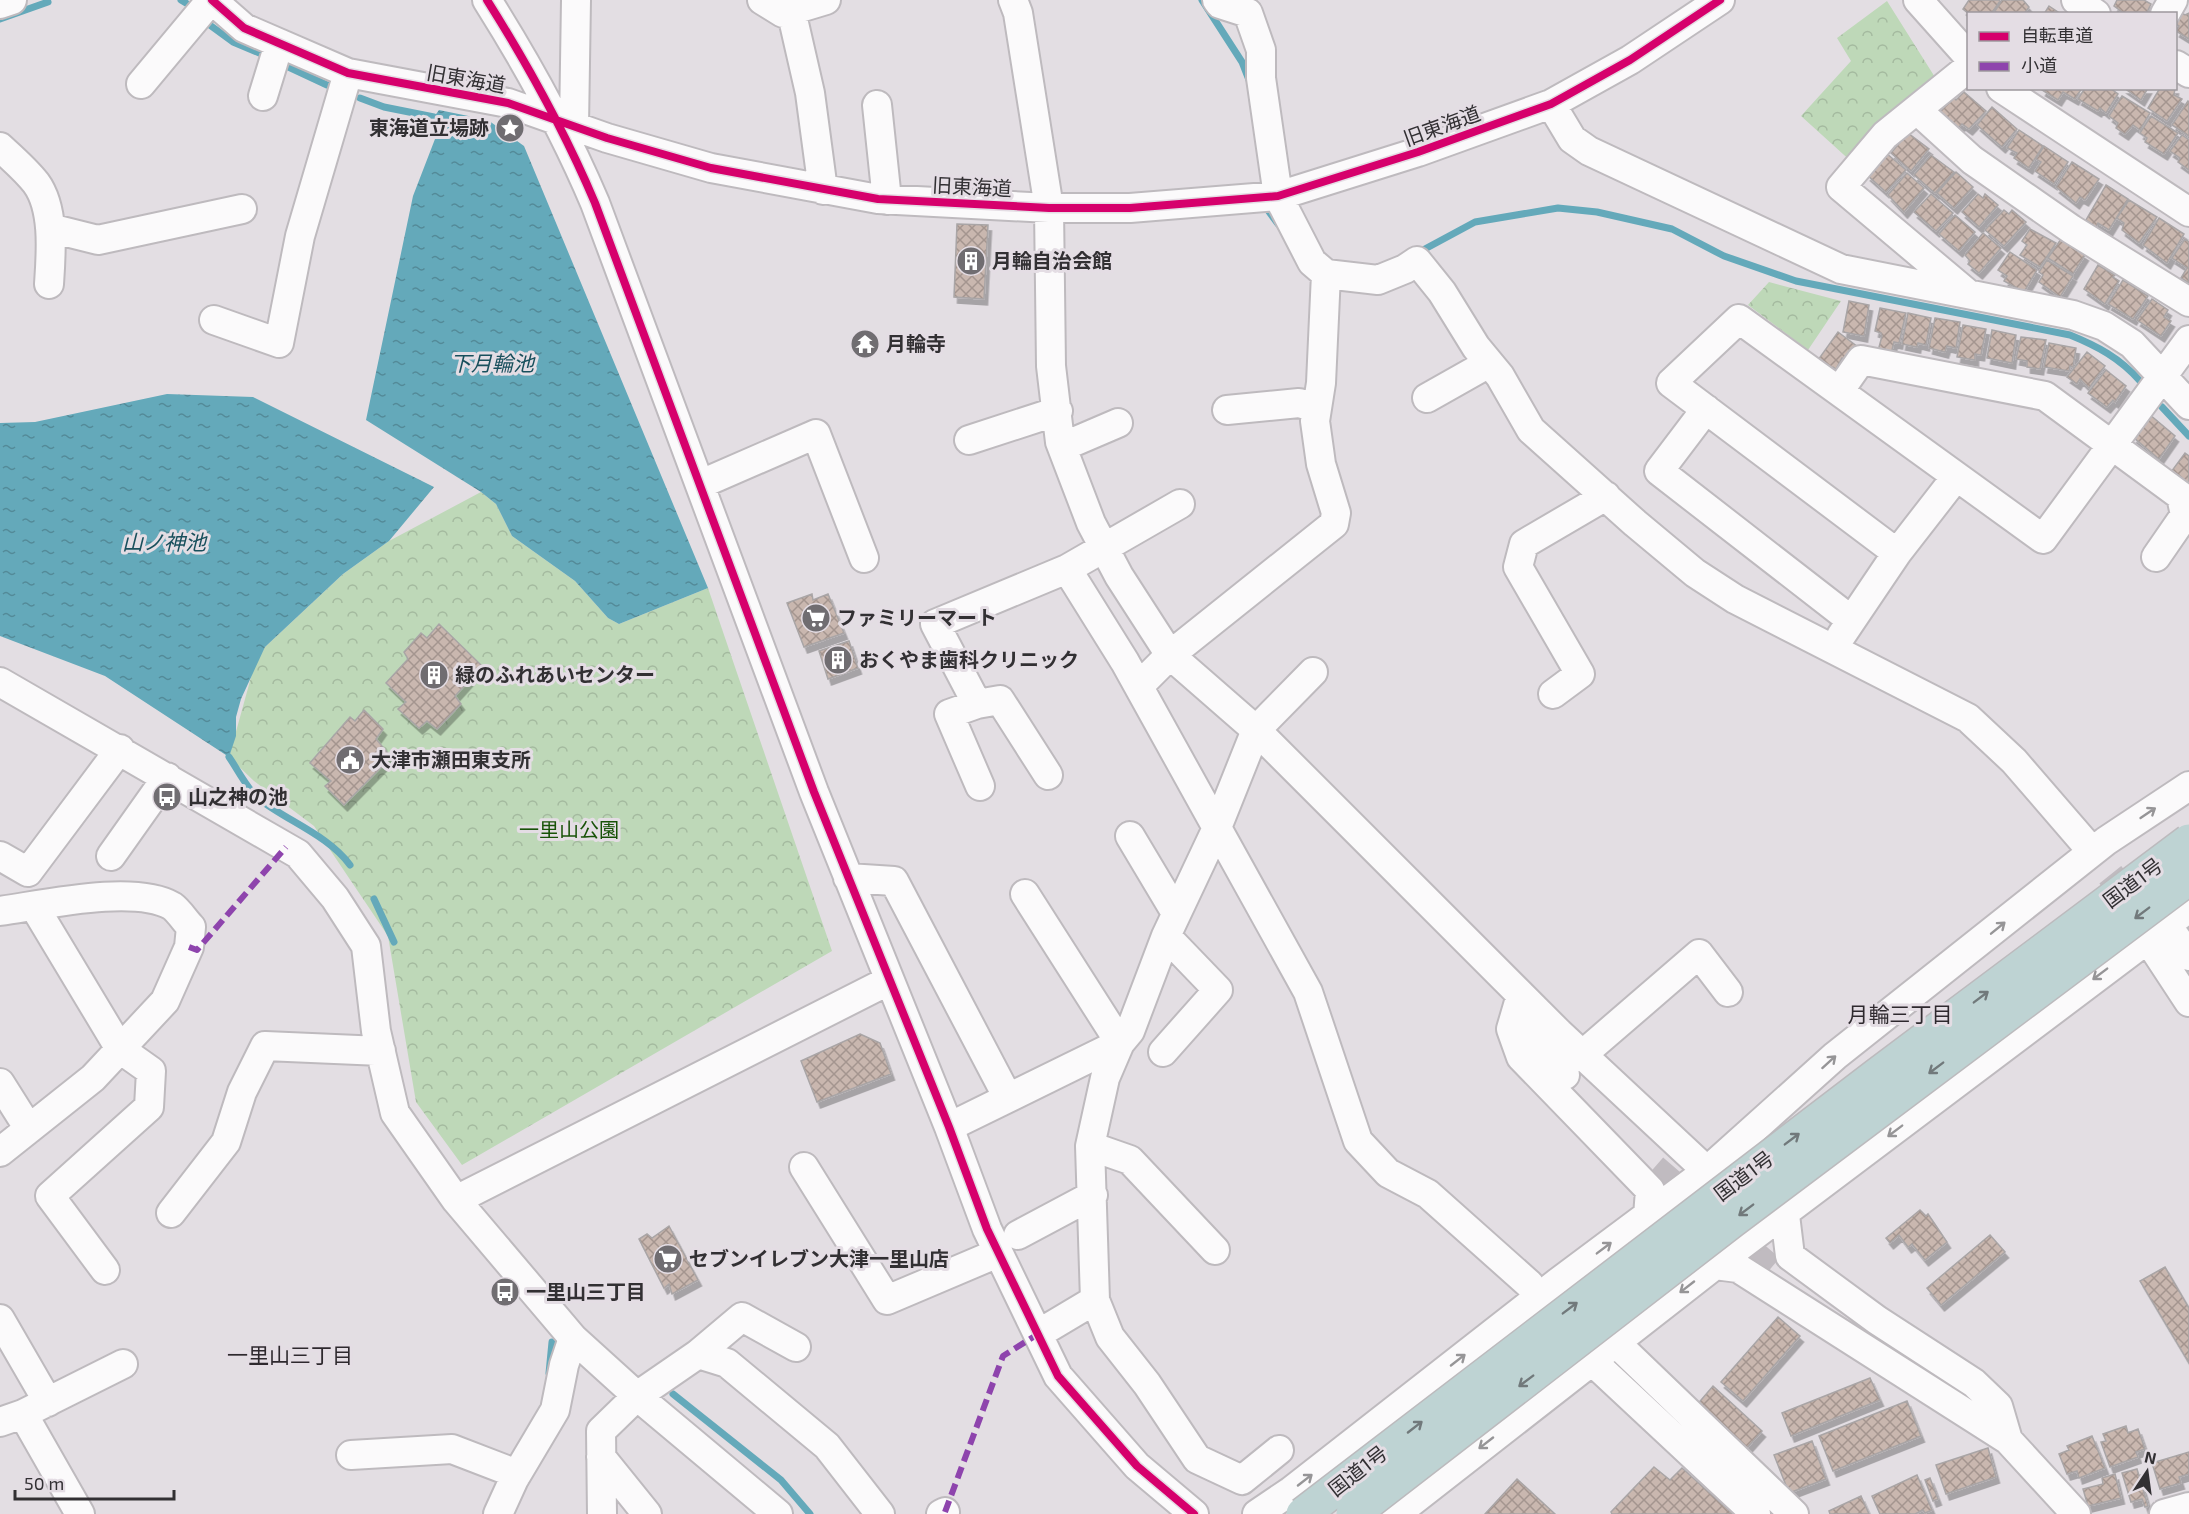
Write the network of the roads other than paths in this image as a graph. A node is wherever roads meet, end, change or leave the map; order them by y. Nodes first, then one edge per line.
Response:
1 (12, 0) edge
2 (212, 0) edge
3 (487, 0) edge
4 (576, 0) edge
5 (762, 0) edge
6 (826, 0) edge
7 (1013, 0) edge
8 (1217, 0) edge
9 (1720, 0) edge
10 (2076, 0) edge
11 (0, 4) edge
12 (1929, 4) edge
13 (791, 10) junction
14 (2093, 12) edge
15 (279, 44) junction
16 (1967, 55) edge
17 (1967, 69) edge
18 (348, 73) junction
19 (141, 84) dead end
20 (2004, 90) edge
21 (263, 96) dead end
22 (1551, 104) junction
23 (877, 105) dead end
24 (1917, 110) junction
25 (565, 123) junction
26 (1, 149) edge
27 (823, 190) junction
28 (1278, 196) junction
29 (887, 200) junction
30 (1049, 208) junction
31 (242, 209) dead end
32 (2189, 212) edge
33 (50, 228) junction
34 (1326, 283) junction
35 (49, 284) dead end
36 (1971, 296) junction
37 (2189, 302) edge
38 (214, 320) dead end
39 (1313, 328) dead end
40 (2189, 340) edge
41 (1490, 363) junction
42 (2163, 375) junction
43 (1840, 390) junction
44 (1427, 398) dead end
45 (1308, 405) junction
46 (2189, 405) edge
47 (1706, 409) junction
48 (1227, 410) dead end
49 (1058, 411) junction
50 (1118, 423) dead end
51 (969, 440) dead end
52 (2113, 446) junction
53 (1062, 447) junction
54 (1956, 477) junction
55 (701, 484) junction
56 (1606, 496) junction
57 (1179, 504) dead end
58 (1104, 548) junction
59 (1897, 554) junction
60 (2156, 557) dead end
61 (864, 558) dead end
62 (1067, 569) junction
63 (1851, 620) junction
64 (1832, 649) junction
65 (1170, 655) junction
66 (1313, 672) dead end
67 (0, 682) edge
68 (1139, 686) junction
69 (1553, 694) dead end
70 (977, 704) junction
71 (1256, 730) junction
72 (120, 749) junction
73 (1048, 775) dead end
74 (167, 777) junction
75 (980, 786) dead end
76 (2189, 786) edge
77 (1216, 830) junction
78 (1130, 836) dead end
79 (2189, 841) edge
80 (2091, 847) junction
81 (0, 856) edge
82 (111, 856) dead end
83 (848, 878) junction
84 (2189, 878) edge
85 (1025, 894) dead end
86 (34, 906) junction
87 (0, 911) edge
88 (1171, 925) junction
89 (2173, 936) edge
90 (2189, 978) edge
91 (888, 981) junction
92 (1728, 992) dead end
93 (1521, 994) junction
94 (2189, 1002) edge
95 (1120, 1043) junction
96 (120, 1049) junction
97 (381, 1051) junction
98 (1163, 1052) dead end
99 (1582, 1055) junction
100 (0, 1083) edge
101 (1008, 1098) junction
102 (949, 1127) junction
103 (29, 1129) junction
104 (1090, 1146) junction
105 (0, 1152) edge
106 (804, 1167) dead end
107 (1654, 1168) tunnel mouth
108 (1707, 1171) junction
109 (1093, 1195) junction
110 (456, 1200) junction
111 (171, 1213) dead end
112 (1785, 1215) junction
113 (1648, 1216) junction
114 (1008, 1244) junction
115 (1215, 1250) dead end
116 (1716, 1265) junction
117 (105, 1270) dead end
118 (1772, 1270) tunnel mouth
119 (1539, 1290) junction
120 (1095, 1300) junction
121 (0, 1319) edge
122 (1038, 1334) junction
123 (573, 1338) junction
124 (796, 1347) dead end
125 (699, 1354) junction
126 (1607, 1355) junction
127 (123, 1364) dead end
128 (637, 1396) junction
129 (48, 1402) junction
130 (12, 1418) edge
131 (2008, 1440) junction
132 (1279, 1450) dead end
133 (351, 1455) dead end
134 (601, 1457) junction
135 (517, 1474) junction
136 (2189, 1507) edge
137 (80, 1514) edge
138 (498, 1514) edge
139 (602, 1514) edge
140 (647, 1514) edge
141 (778, 1514) edge
142 (880, 1514) edge
143 (1194, 1514) edge
144 (1257, 1514) edge
145 (1303, 1514) edge
146 (1353, 1514) edge
147 (1395, 1514) edge
148 (1756, 1514) edge
149 (1776, 1514) edge
150 (1794, 1514) edge
151 (2076, 1514) edge
152 (2164, 1514) edge

1 - 11 street
2 - 15 street, 旧東海道
2 - 19 street
3 - 25 street
4 - 25 street
5 - 13 street
6 - 13 street
7 - 30 street
8 - 28 street
9 - 22 street, 旧東海道
10 - 14 street
12 - 16 street
13 - 27 street
15 - 18 street, 旧東海道
15 - 21 street
17 - 24 street
18 - 25 street, 旧東海道
18 - 38 street
20 - 32 street
22 - 28 street, 旧東海道
22 - 36 street
23 - 29 street
24 - 36 street
24 - 37 street
25 - 27 street, 旧東海道
25 - 55 street
26 - 33 street
27 - 29 street, 旧東海道
28 - 30 street, 旧東海道
28 - 34 street
29 - 30 street, 旧東海道
30 - 49 street
31 - 33 street
33 - 35 street
34 - 41 street
34 - 45 street
36 - 42 street
39 - 45 street
40 - 42 street
41 - 44 street
41 - 56 street
42 - 46 street
42 - 52 street
43 - 47 street
43 - 52 street
43 - 54 street
45 - 48 street
45 - 65 street
47 - 59 street
47 - 63 street
49 - 51 street
49 - 53 street
50 - 53 street
52 - 54 street
52 - 60 street
53 - 58 street
54 - 59 street
55 - 61 street
55 - 83 street
56 - 64 street
56 - 69 street
57 - 58 street
58 - 62 street
58 - 65 street
59 - 63 street
62 - 68 street
62 - 70 street
63 - 64 street
64 - 80 street
65 - 68 street
65 - 71 street
66 - 71 street
67 - 72 street
68 - 77 street
70 - 73 street
70 - 75 street
71 - 77 street
71 - 93 street
72 - 74 street
72 - 81 street
74 - 82 street
74 - 97 street
80 -> 76 street
77 - 88 street
77 - 119 street
78 - 88 street
145 -> 79 highway, 国道1号, bridge
108 -> 80 street
83 - 91 street
83 - 101 street
84 -> 146 highway, 国道1号, bridge
85 - 95 street
86 - 87 street
86 - 96 street
86 - 96 street
88 - 95 street
88 - 98 street
89 - 90 street
89 - 94 street
89 -> 112 street
91 - 102 street
91 - 110 street
92 - 99 street
93 - 99 street
93 - 107 street
93 - 113 street
95 - 101 street
95 - 104 street
96 - 103 street
96 - 117 street
97 - 110 street
97 - 111 street
99 - 108 street
100 - 103 street
101 - 102 street
102 - 114 street
103 - 105 street
104 - 109 street
104 - 115 street
106 - 114 street
108 - 113 street
109 - 114 street
109 - 120 street
110 - 123 street
112 - 116 street
112 - 131 street
119 -> 113 street
114 - 122 street
116 -> 126 street
116 - 131 street
118 - 131 street
144 -> 119 street
120 - 122 street
120 - 132 street
121 - 129 street
122 - 143 street
123 - 128 street
123 - 135 street
124 - 125 street
125 - 128 street
125 - 142 street
126 -> 147 street
126 - 148 street
126 - 149 street
126 - 150 street
127 - 129 street
128 - 134 street
128 - 141 street
129 - 130 street
130 - 137 street
131 - 151 street
133 - 135 street
134 - 139 street
134 - 140 street
135 - 138 street
136 - 152 street

